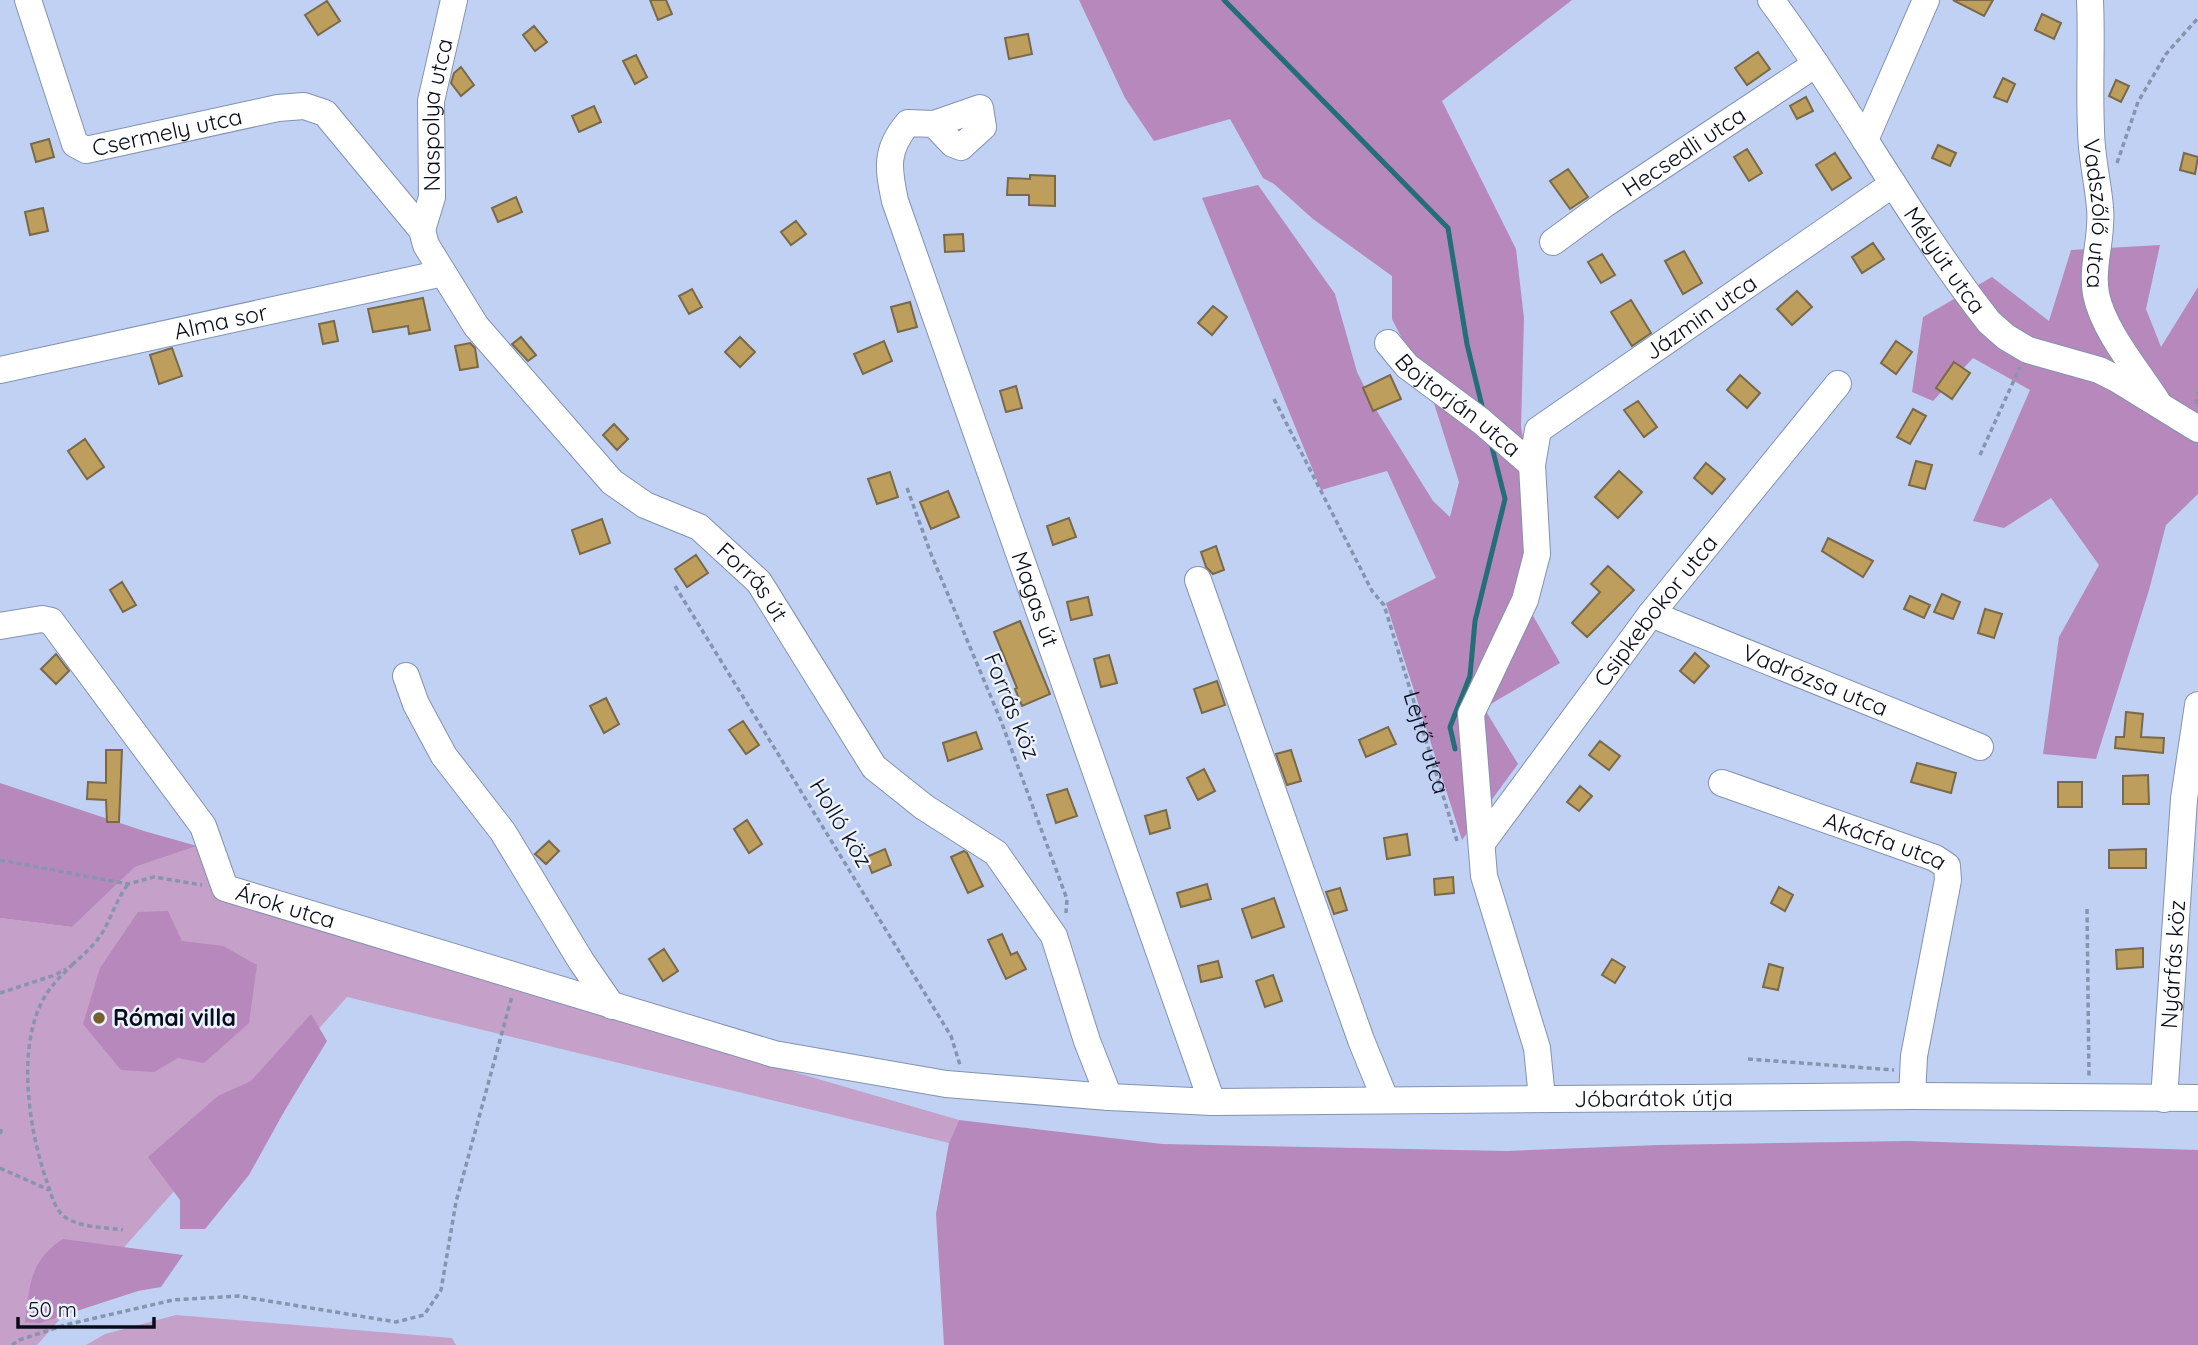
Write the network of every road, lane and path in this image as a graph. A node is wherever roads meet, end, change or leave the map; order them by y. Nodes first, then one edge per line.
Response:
1 (28, 0) edge
2 (454, 0) edge
3 (1771, 0) edge
4 (1927, 0) edge
5 (2090, 0) edge
6 (2198, 18) edge
7 (1816, 64) junction
8 (325, 113) joint
9 (934, 124) dead end
10 (1865, 140) junction
11 (2116, 167) dead end
12 (1892, 184) junction
13 (422, 230) junction
14 (1553, 242) dead end
15 (443, 273) junction
16 (1388, 343) dead end
17 (2028, 349) junction
18 (0, 370) edge
19 (1838, 384) dead end
20 (1274, 399) dead end
21 (2161, 408) junction
22 (2198, 429) edge
23 (1980, 455) dead end
24 (1532, 465) junction
25 (907, 488) dead end
26 (1198, 580) dead end
27 (675, 586) dead end
28 (1651, 614) junction
29 (0, 626) edge
30 (406, 676) dead end
31 (2198, 705) edge
32 (1980, 747) dead end
33 (1722, 783) dead end
34 (1470, 846) junction
35 (0, 860) edge
36 (128, 884) junction
37 (225, 888) junction
38 (2087, 909) dead end
39 (1054, 936) junction
40 (73, 964) junction
41 (518, 977) junction
42 (0, 993) edge
43 (612, 1006) junction
44 (1748, 1059) dead end
45 (967, 1084) junction
46 (1913, 1084) junction
47 (2090, 1096) junction
48 (1109, 1097) junction
49 (1542, 1098) junction
50 (2198, 1098) edge
51 (1385, 1099) junction
52 (2164, 1099) junction
53 (1212, 1102) junction
54 (2, 1128) dead end
55 (0, 1134) edge
56 (0, 1168) edge
57 (50, 1191) junction
58 (122, 1230) dead end
59 (12, 1345) edge

1 - 8 street, Csermely utca
2 - 13 street, Naspolya utca
3 - 7 street, Mélyút utca
4 - 10 street
5 - 21 street, Vadszőlő utca
6 - 11 path
7 - 10 street, Mélyút utca
7 - 14 street, Hecsedli utca
8 - 13 street, Forrás út
9 - 53 street, Magas út
10 - 12 street, Mélyút utca
12 - 17 street, Mélyút utca
12 - 24 street, Jázmin utca
13 - 15 street, Forrás út
15 - 18 street, Alma sor
15 - 39 street, Forrás út
16 - 24 street, Bojtorján utca
17 - 21 street, Mélyút utca
17 - 23 path
19 - 28 street, Csipkebokor utca
20 - 34 path, Lejtő utca
21 - 22 street, Mélyút utca
24 - 34 street, Jázmin utca
25 - 39 path, Forrás köz
26 - 51 street
27 - 45 path, Holló köz
28 - 32 street, Vadrózsa utca
28 - 34 street, Csipkebokor utca
29 - 37 street, Árok utca
30 - 43 street
31 - 52 street, Nyárfás köz
33 - 46 street, Akácfa utca
34 - 49 street, Jázmin utca
35 - 36 path
36 - 37 path
36 - 40 path
37 - 41 street, Árok utca
38 - 47 path
39 - 48 street, Forrás út
40 - 42 path
40 - 57 path
41 - 43 street, Árok utca
41 - 59 path
43 - 45 street, Árok utca
44 - 46 path
45 - 48 street, Jóbarátok útja
46 - 47 street, Jóbarátok útja
46 - 49 street, Jóbarátok útja
47 - 52 street, Jóbarátok útja
48 - 53 street, Jóbarátok útja
49 - 51 street, Jóbarátok útja
50 - 52 street, Jóbarátok útja
51 - 53 street, Jóbarátok útja
54 - 55 path
56 - 57 path
57 - 58 path

